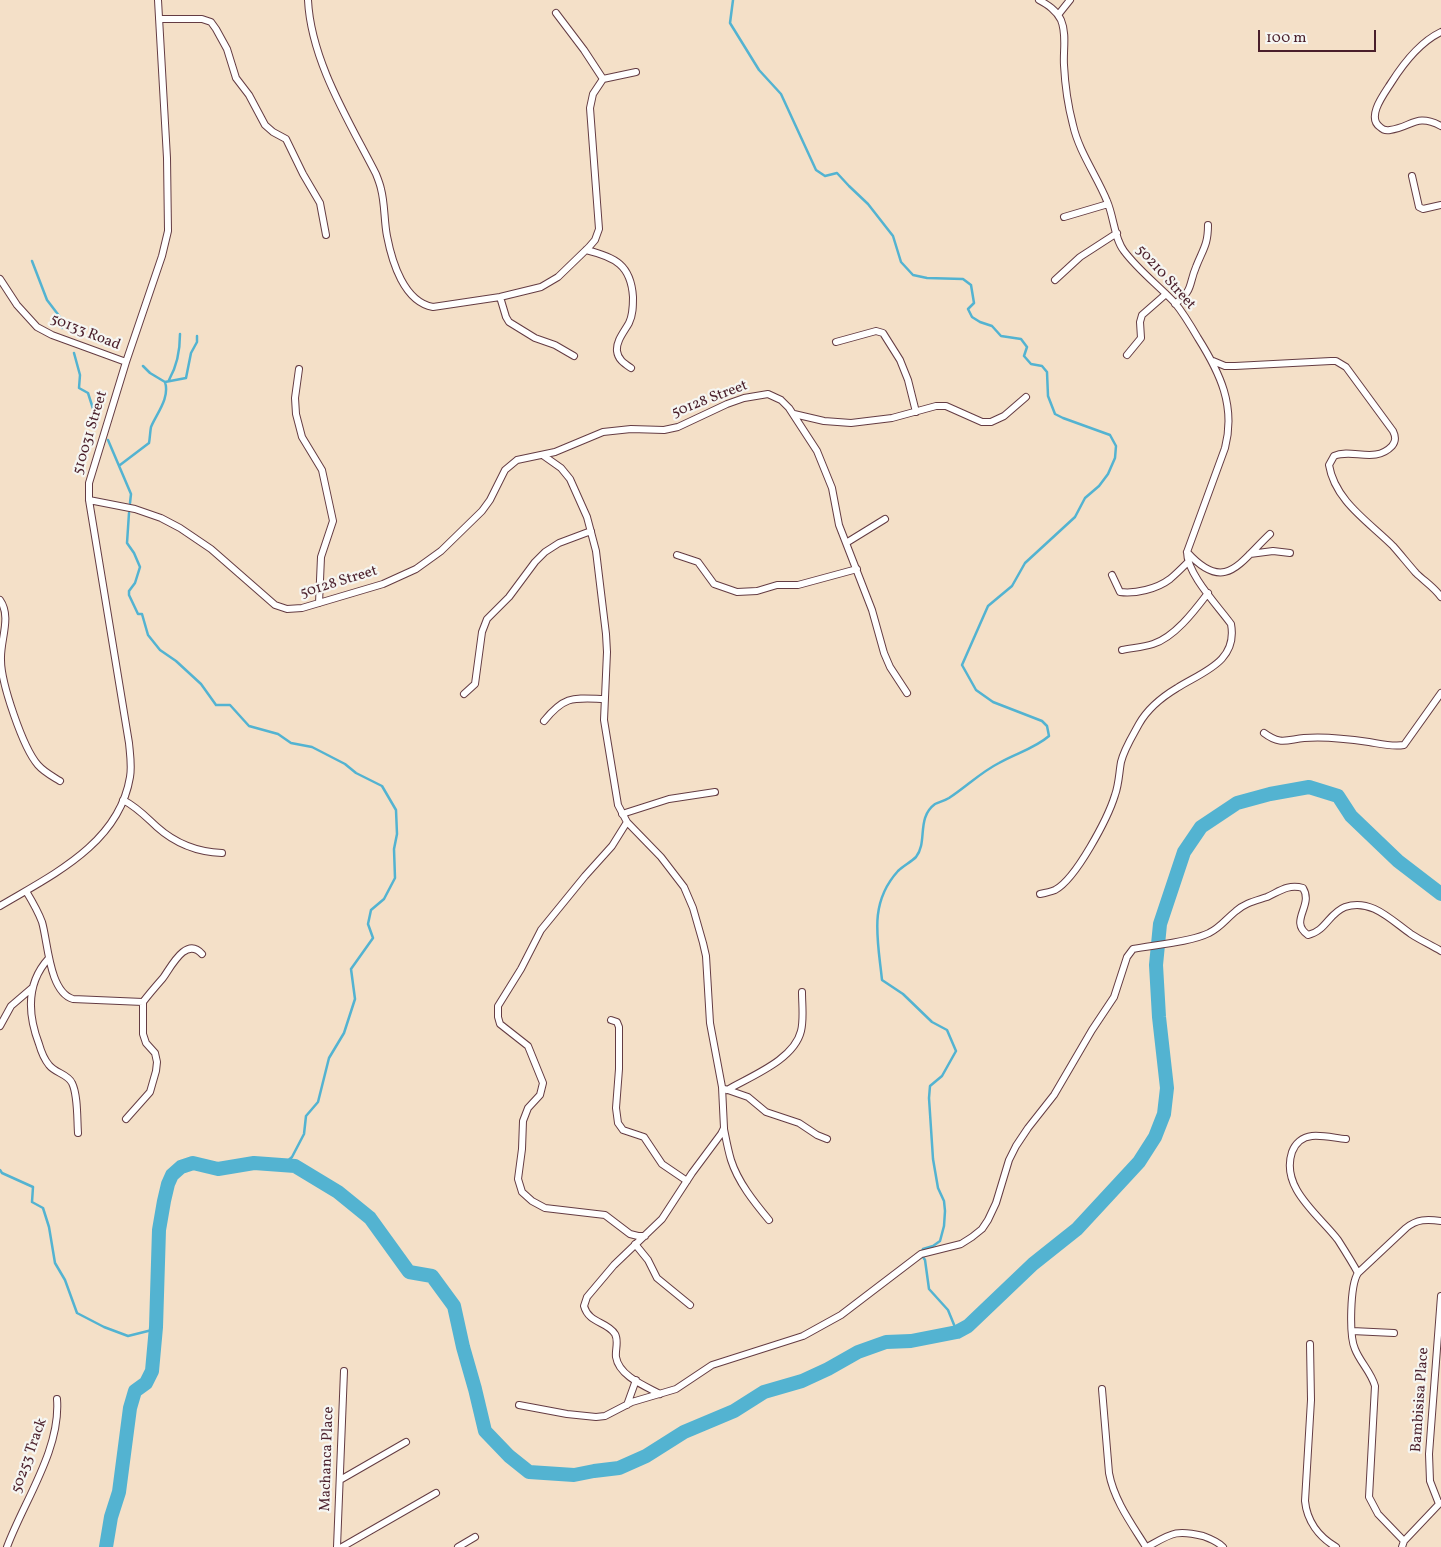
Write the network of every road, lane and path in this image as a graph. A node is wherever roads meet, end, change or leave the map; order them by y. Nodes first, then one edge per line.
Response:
1 (158, 0) edge
2 (308, 0) edge
3 (1039, 0) edge
4 (1070, 0) edge
5 (556, 13) dead end
6 (1058, 15) junction
7 (159, 19) junction
8 (1441, 32) edge
9 (636, 72) dead end
10 (603, 78) junction
11 (1441, 126) edge
12 (1412, 176) dead end
13 (1108, 204) junction
14 (1441, 205) edge
15 (1064, 217) dead end
16 (1208, 225) dead end
17 (1117, 233) junction
18 (326, 235) dead end
19 (586, 250) junction
20 (0, 279) edge
21 (1055, 280) dead end
22 (1166, 294) junction
23 (500, 297) junction
24 (1175, 304) junction
25 (836, 342) dead end
26 (1128, 355) dead end
27 (574, 356) dead end
28 (1213, 361) junction
29 (126, 362) junction
30 (631, 368) dead end
31 (299, 369) dead end
32 (1026, 397) dead end
33 (916, 412) junction
34 (794, 414) junction
35 (544, 456) junction
36 (89, 500) junction
37 (885, 519) dead end
38 (591, 531) junction
39 (1270, 534) dead end
40 (846, 543) junction
41 (1187, 552) junction
42 (1290, 553) dead end
43 (1249, 554) junction
44 (677, 555) dead end
45 (1188, 562) junction
46 (857, 569) junction
47 (1112, 575) dead end
48 (1208, 593) junction
49 (1441, 596) edge
50 (0, 600) edge
51 (319, 603) junction
52 (1122, 650) dead end
53 (908, 693) dead end
54 (464, 694) dead end
55 (1441, 694) edge
56 (604, 699) junction
57 (544, 721) dead end
58 (1264, 733) dead end
59 (60, 780) dead end
60 (715, 792) dead end
61 (123, 800) junction
62 (622, 814) junction
63 (628, 822) junction
64 (222, 853) dead end
65 (26, 891) junction
66 (1040, 894) dead end
67 (0, 906) edge
68 (1441, 951) edge
69 (202, 954) dead end
70 (49, 958) junction
71 (32, 988) junction
72 (802, 992) dead end
73 (143, 1002) junction
74 (611, 1020) dead end
75 (0, 1026) edge
76 (725, 1089) junction
77 (126, 1119) dead end
78 (724, 1128) junction
79 (78, 1133) dead end
80 (827, 1139) dead end
81 (1346, 1140) dead end
82 (687, 1181) junction
83 (769, 1220) dead end
84 (1441, 1221) edge
85 (645, 1236) junction
86 (635, 1244) junction
87 (1358, 1273) junction
88 (1441, 1296) edge
89 (690, 1305) dead end
90 (1352, 1331) junction
91 (1394, 1333) dead end
92 (1310, 1344) dead end
93 (344, 1371) dead end
94 (636, 1380) junction
95 (1102, 1389) dead end
96 (660, 1394) junction
97 (57, 1399) dead end
98 (627, 1404) junction
99 (519, 1405) dead end
100 (406, 1442) dead end
101 (340, 1480) junction
102 (436, 1493) dead end
103 (1440, 1503) edge
104 (476, 1537) dead end
105 (1403, 1544) edge
106 (7, 1547) edge
107 (337, 1547) edge
108 (342, 1547) edge
109 (458, 1547) edge
110 (1146, 1547) edge
111 (1223, 1547) edge
112 (1336, 1547) edge

1 - 7 street, 510031 Street
2 - 23 street
3 - 6 street
4 - 6 street
5 - 10 street
6 - 13 street, 50210 Street
7 - 18 street
7 - 29 street, 510031 Street
8 - 11 street
9 - 10 street
10 - 19 street
12 - 14 street
13 - 15 street
13 - 17 street, 50210 Street
16 - 24 street
17 - 21 street
17 - 22 street, 50210 Street
19 - 23 street
19 - 30 street
20 - 29 street, 50133 Road
22 - 24 street, 50210 Street
22 - 26 street
23 - 27 street
24 - 28 street, 50210 Street
25 - 33 street
28 - 41 street, 50210 Street
28 - 49 street
29 - 36 street, 510031 Street
31 - 51 street
32 - 33 street
33 - 34 street
34 - 35 street, 50128 Street
34 - 40 street, 50128 Street
35 - 38 street
35 - 51 street, 50128 Street
36 - 51 street, 50128 Street
36 - 61 street, 510031 Street
37 - 40 street
38 - 54 street
38 - 56 street
39 - 43 street
40 - 46 street, 50128 Street
41 - 43 street
41 - 45 street, 50210 Street
42 - 43 street
44 - 46 street
45 - 47 street
45 - 48 street, 50210 Street
46 - 53 street, 50128 Street
48 - 52 street
48 - 66 street, 50210 Street
50 - 59 street
55 - 58 street
56 - 57 street
56 - 62 street
60 - 62 street
61 - 64 street
61 - 65 street, 510031 Street
62 - 63 street
63 - 76 street
63 - 85 street
65 - 67 street, 510031 Street
65 - 70 street
68 - 96 street
69 - 73 street
70 - 71 street
70 - 73 street
71 - 75 street
71 - 79 street
72 - 76 street
73 - 77 street
74 - 82 street
76 - 78 street
76 - 80 street
78 - 82 street
78 - 83 street
81 - 87 street
82 - 85 street
84 - 87 street
85 - 86 street
86 - 89 street
86 - 94 street
87 - 90 street
88 - 103 street, Bambisisa Place
90 - 91 street
90 - 105 street
92 - 112 street
93 - 101 street, Machanca Place
94 - 96 street
94 - 98 street
95 - 110 street
96 - 98 street
97 - 106 street, 50253 Track
98 - 99 street
100 - 101 street
101 - 107 street, Machanca Place
102 - 108 street
103 - 105 street
104 - 109 street
110 - 111 street

